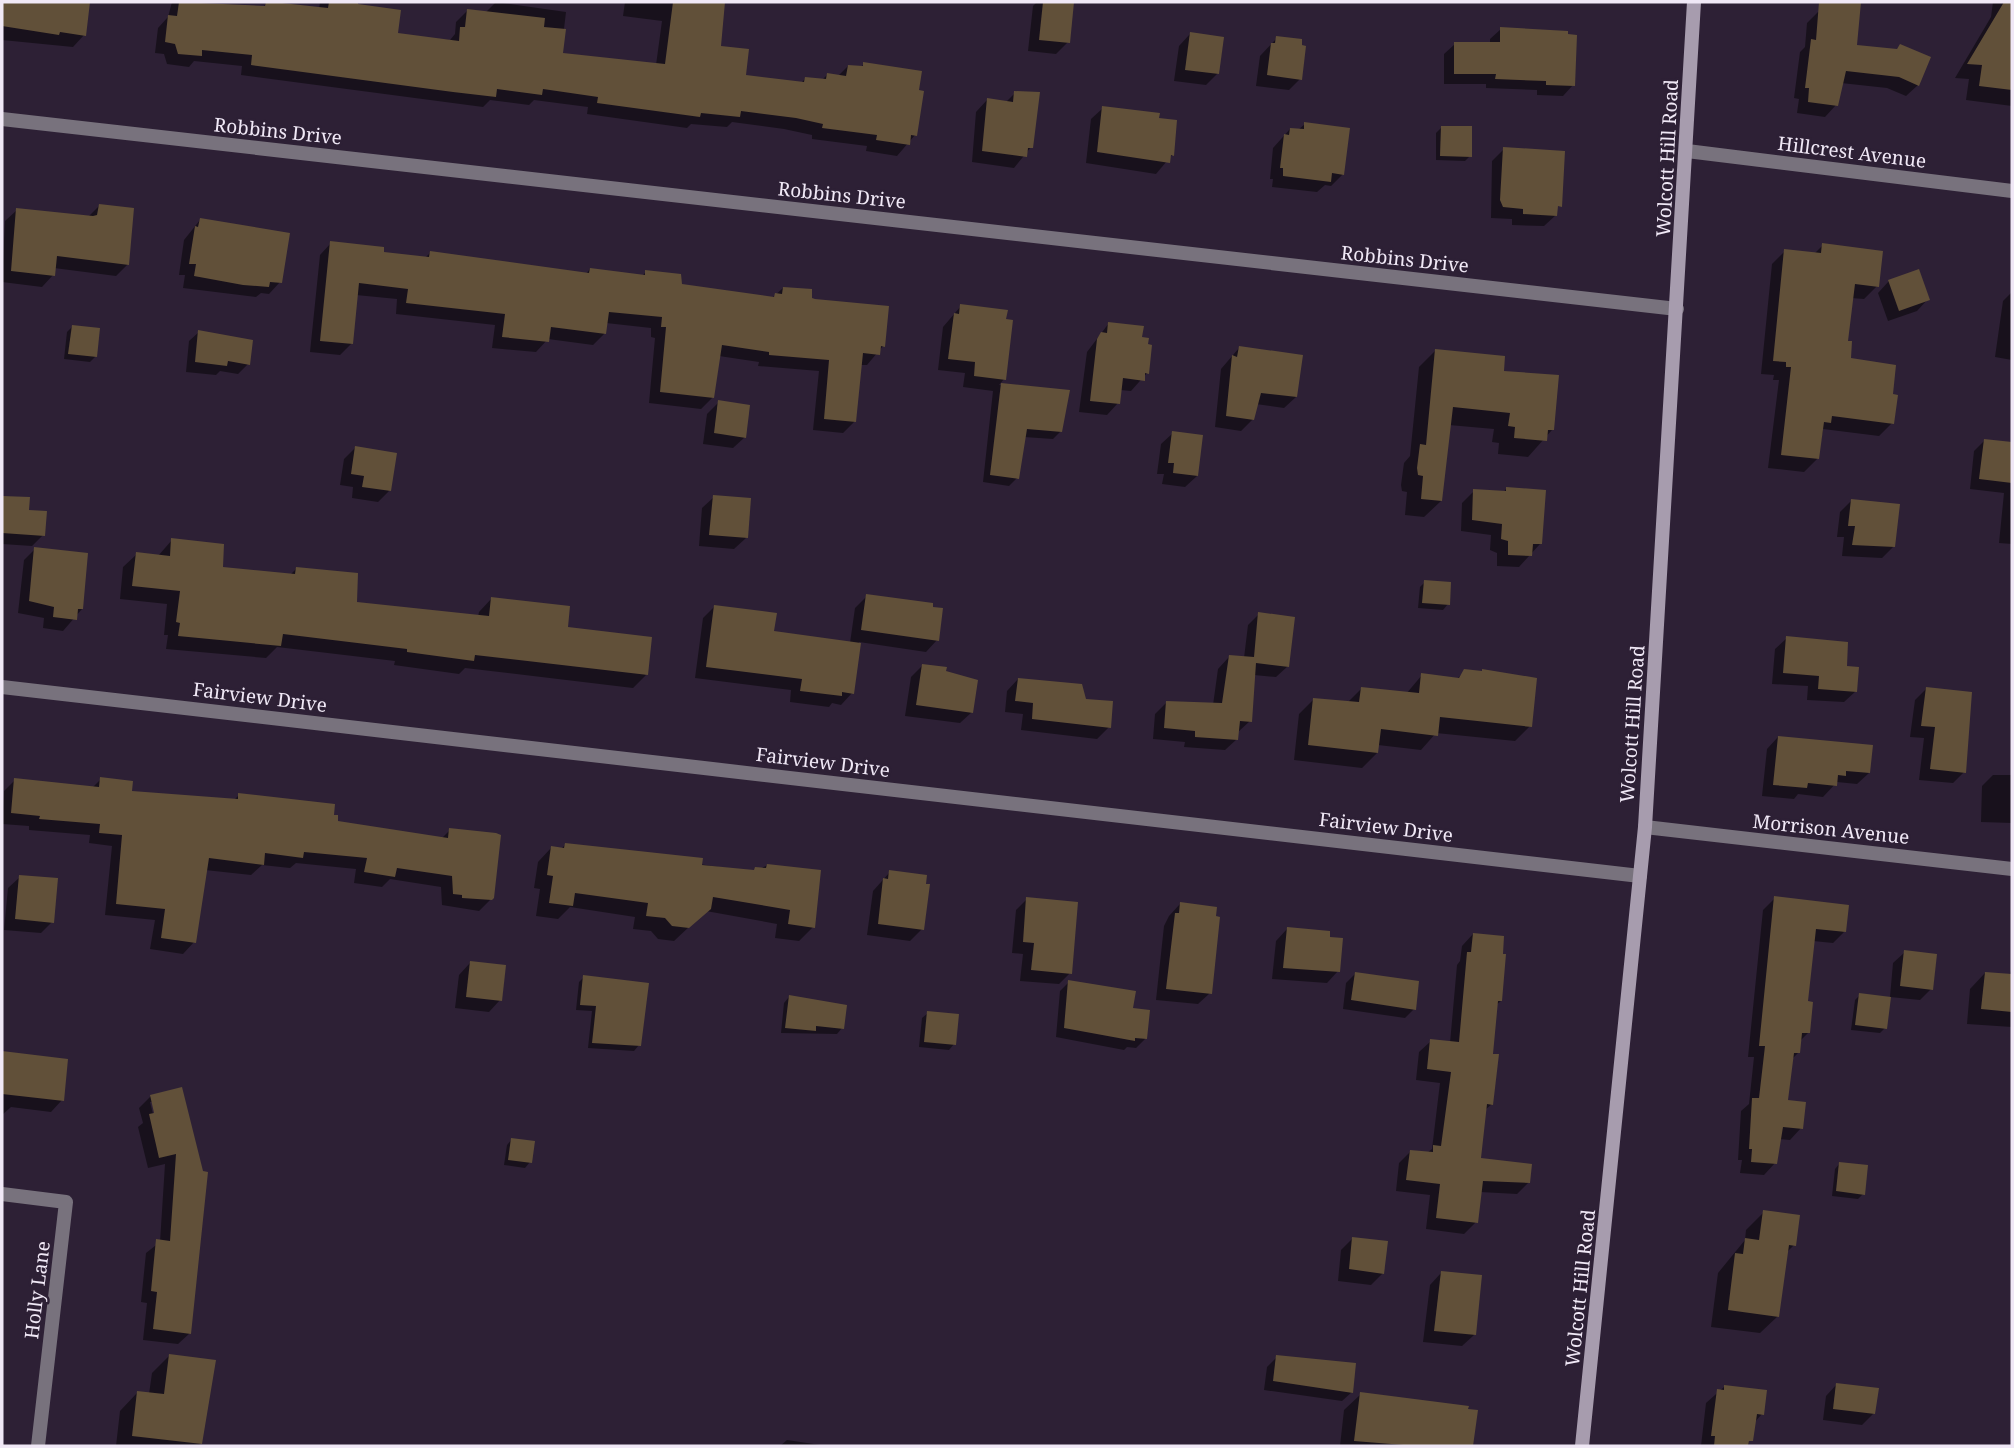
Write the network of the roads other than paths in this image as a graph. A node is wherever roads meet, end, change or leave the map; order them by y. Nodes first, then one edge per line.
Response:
1 (1694, 2) edge
2 (2, 119) edge
3 (1687, 151) junction
4 (2012, 191) edge
5 (1677, 309) junction
6 (2, 687) edge
7 (1645, 827) junction
8 (2012, 869) edge
9 (1640, 876) junction
10 (2, 1194) edge
11 (38, 1446) edge
12 (1582, 1446) edge

1 - 3 street, Wolcott Hill Road
2 - 5 street, Robbins Drive
3 - 4 street, Hillcrest Avenue
3 - 5 street, Wolcott Hill Road
5 - 7 street, Wolcott Hill Road
6 - 9 street, Fairview Drive
7 - 8 street, Morrison Avenue
7 - 9 street, Wolcott Hill Road
9 - 12 street, Wolcott Hill Road
10 - 11 street, Holly Lane

